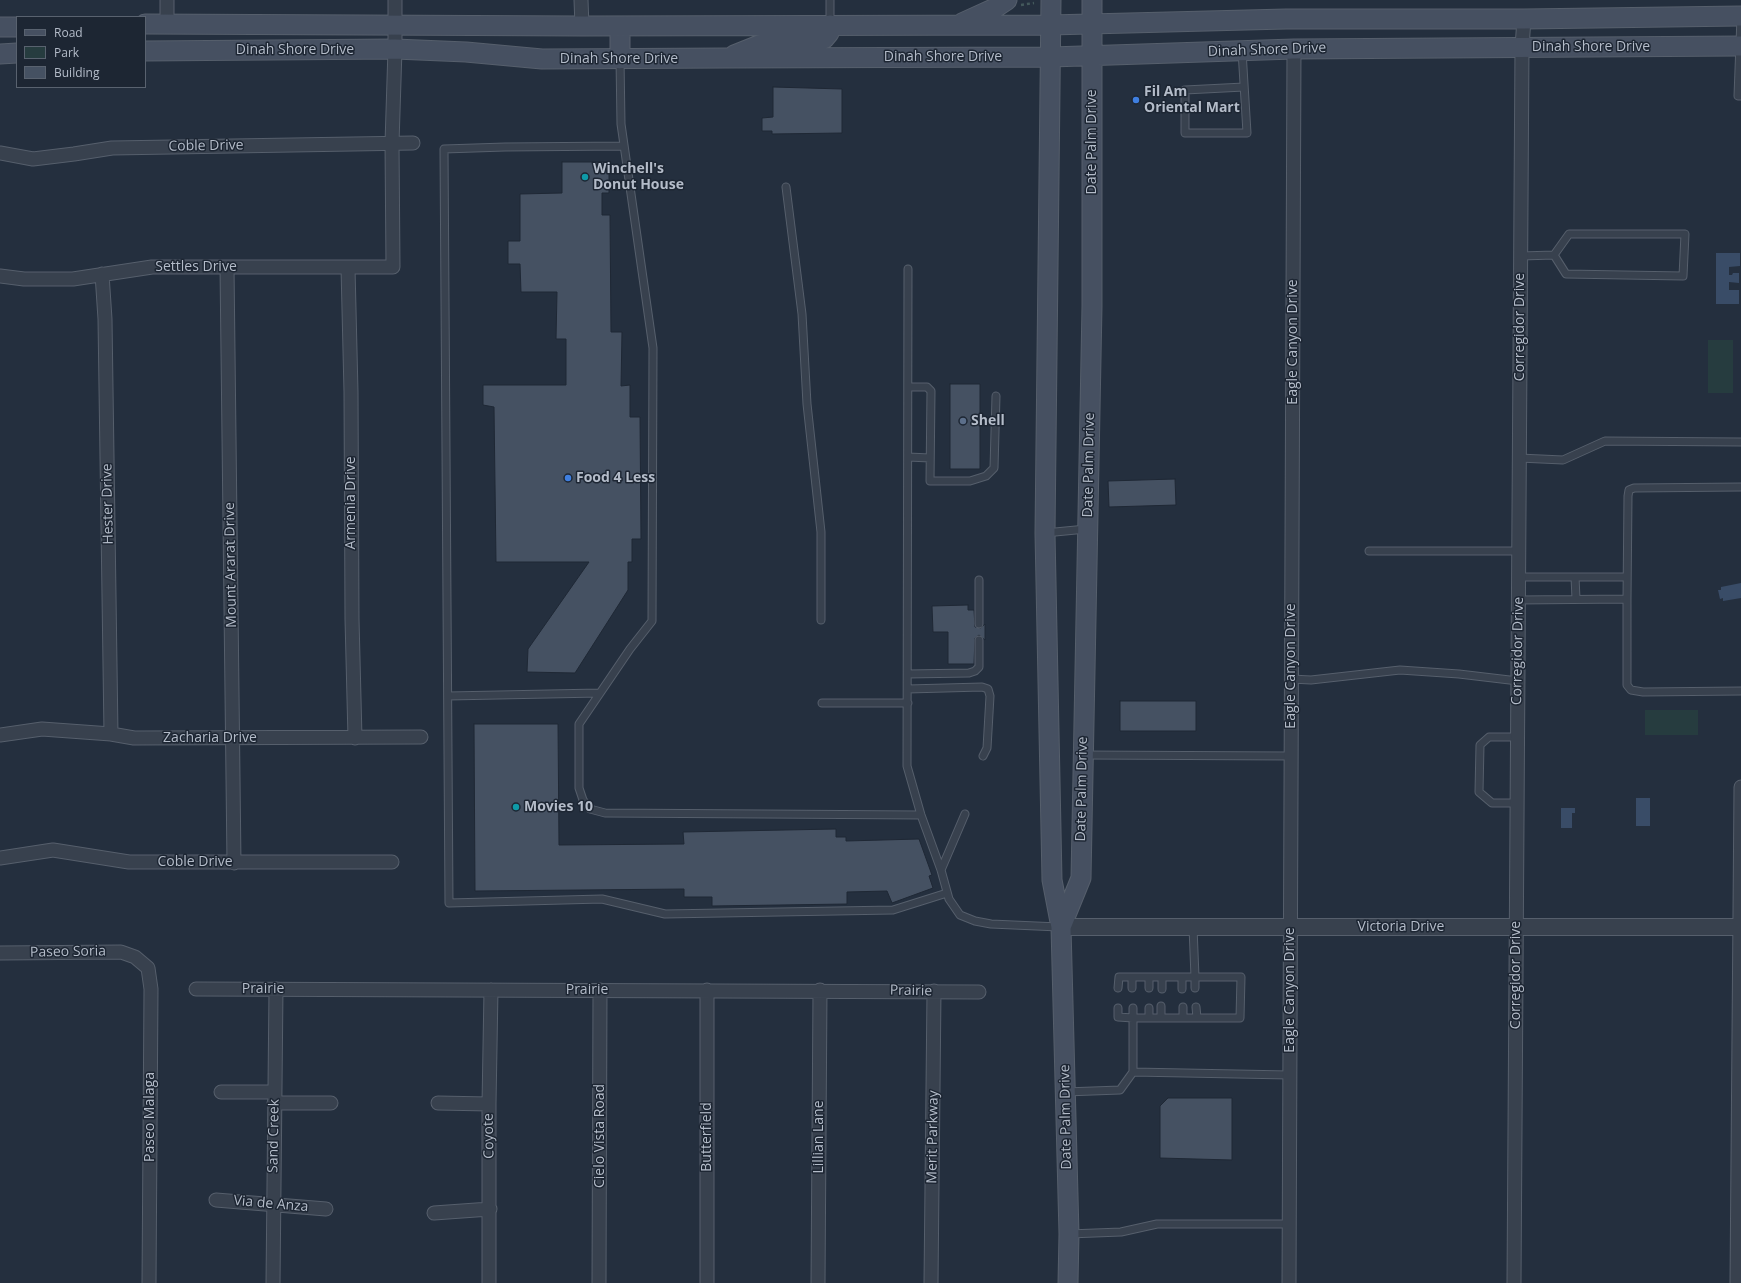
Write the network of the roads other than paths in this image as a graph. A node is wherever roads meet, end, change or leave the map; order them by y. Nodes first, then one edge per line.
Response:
1 (167, 0) edge
2 (395, 0) edge
3 (581, 0) edge
4 (830, 0) edge
5 (1092, 0) edge
6 (1014, 2) edge
7 (1043, 2) edge
8 (1741, 16) edge
9 (1524, 19) junction
10 (167, 23) junction
11 (146, 24) edge
12 (1092, 24) junction
13 (395, 25) junction
14 (830, 25) junction
15 (955, 25) junction
16 (1050, 25) junction
17 (16, 26) edge
18 (511, 26) junction
19 (582, 26) junction
20 (620, 26) junction
21 (0, 27) edge
22 (1740, 46) edge
23 (1522, 47) junction
24 (396, 49) junction
25 (1294, 49) junction
26 (1242, 50) junction
27 (146, 51) edge
28 (16, 53) edge
29 (0, 54) edge
30 (1093, 56) junction
31 (1051, 57) junction
32 (726, 58) junction
33 (620, 59) junction
34 (1244, 87) junction
35 (1741, 96) edge
36 (392, 143) junction
37 (413, 143) dead end
38 (624, 146) junction
39 (0, 153) edge
40 (786, 188) dead end
41 (1554, 255) junction
42 (1521, 256) junction
43 (227, 267) junction
44 (348, 268) junction
45 (908, 269) dead end
46 (102, 274) junction
47 (0, 276) edge
48 (908, 387) junction
49 (996, 396) dead end
50 (1741, 442) edge
51 (908, 458) junction
52 (930, 458) junction
53 (1519, 458) junction
54 (1741, 487) edge
55 (1088, 529) junction
56 (1045, 534) junction
57 (1369, 550) dead end
58 (1519, 552) junction
59 (1518, 577) junction
60 (1575, 577) junction
61 (1627, 577) junction
62 (979, 580) dead end
63 (1576, 599) junction
64 (1627, 599) junction
65 (1518, 600) junction
66 (821, 620) dead end
67 (979, 624) dead end
68 (979, 640) dead end
69 (908, 674) junction
70 (1291, 679) junction
71 (1518, 681) junction
72 (908, 689) junction
73 (1741, 691) edge
74 (599, 693) junction
75 (448, 696) junction
76 (822, 702) dead end
77 (908, 703) junction
78 (111, 734) junction
79 (0, 735) edge
80 (421, 737) dead end
81 (1517, 737) junction
82 (233, 738) junction
83 (355, 738) junction
84 (1083, 755) junction
85 (983, 756) dead end
86 (1291, 756) junction
87 (1741, 787) edge
88 (1517, 803) junction
89 (965, 814) dead end
90 (921, 815) junction
91 (0, 858) edge
92 (392, 862) dead end
93 (234, 863) junction
94 (941, 870) junction
95 (947, 893) junction
96 (1061, 927) junction
97 (1193, 927) junction
98 (1290, 927) junction
99 (1516, 927) junction
100 (1740, 927) edge
101 (0, 953) edge
102 (135, 957) joint
103 (1132, 977) junction
104 (1149, 977) junction
105 (1162, 977) junction
106 (1182, 977) junction
107 (1195, 977) junction
108 (1118, 988) dead end
109 (1132, 988) dead end
110 (1149, 988) dead end
111 (1182, 988) dead end
112 (1195, 988) dead end
113 (196, 989) dead end
114 (276, 989) junction
115 (1162, 989) dead end
116 (491, 990) junction
117 (600, 990) junction
118 (707, 990) junction
119 (820, 990) junction
120 (934, 991) junction
121 (979, 992) dead end
122 (1161, 1006) dead end
123 (1183, 1007) dead end
124 (1196, 1007) dead end
125 (1118, 1008) dead end
126 (1133, 1008) dead end
127 (1148, 1008) dead end
128 (1133, 1018) junction
129 (1149, 1018) junction
130 (1161, 1018) junction
131 (1183, 1018) junction
132 (1197, 1018) junction
133 (1133, 1072) junction
134 (1289, 1075) junction
135 (221, 1092) dead end
136 (1066, 1092) junction
137 (274, 1098) junction
138 (331, 1103) dead end
139 (438, 1103) dead end
140 (489, 1104) junction
141 (1739, 1180) edge
142 (216, 1200) dead end
143 (273, 1204) junction
144 (326, 1209) dead end
145 (490, 1209) junction
146 (434, 1213) dead end
147 (1289, 1224) junction
148 (1069, 1234) junction
149 (1738, 1280) edge
150 (149, 1283) edge
151 (273, 1283) edge
152 (489, 1283) edge
153 (599, 1283) edge
154 (707, 1283) edge
155 (818, 1283) edge
156 (931, 1283) edge
157 (1068, 1283) edge
158 (1288, 1283) edge
159 (1514, 1283) edge

1 - 10 street
2 - 13 street
3 - 19 street
4 - 14 lane
5 - 12 main road, Date Palm Drive
6 - 15 main road
7 - 16 main road, Date Palm Drive
8 - 9 main road, Dinah Shore Drive
8 - 22 lane
9 - 12 main road, Dinah Shore Drive
9 - 23 street, Corregidor Drive
10 - 11 main road, Dinah Shore Drive
10 - 13 main road, Dinah Shore Drive
12 - 16 main road, Dinah Shore Drive
12 - 30 main road, Date Palm Drive
13 - 18 main road, Dinah Shore Drive
13 - 24 street
14 - 15 main road, Dinah Shore Drive
14 - 20 main road, Dinah Shore Drive
14 - 32 main road
15 - 16 main road, Dinah Shore Drive
16 - 31 main road, Date Palm Drive
17 - 21 main road
18 - 19 main road, Dinah Shore Drive
18 - 24 main road
19 - 20 main road, Dinah Shore Drive
20 - 33 main road
22 - 23 main road, Dinah Shore Drive
22 - 35 lane
23 - 25 main road, Dinah Shore Drive
23 - 42 street, Corregidor Drive
24 - 27 main road, Dinah Shore Drive
24 - 33 main road, Dinah Shore Drive
24 - 36 street
25 - 26 main road, Dinah Shore Drive
25 - 70 street, Eagle Canyon Drive
26 - 30 main road, Dinah Shore Drive
26 - 34 lane
28 - 29 main road
30 - 31 main road, Dinah Shore Drive
30 - 55 main road, Date Palm Drive
31 - 32 main road, Dinah Shore Drive
31 - 56 main road, Date Palm Drive
32 - 33 main road, Dinah Shore Drive
33 - 38 lane
34 - 34 lane
36 - 37 street, Coble Drive
36 - 39 street, Coble Drive
36 - 44 street, Settles Drive
38 - 74 lane
38 - 75 lane
40 - 66 lane
41 - 41 lane
41 - 42 lane
42 - 53 street, Corregidor Drive
43 - 44 street, Settles Drive
43 - 46 street, Settles Drive
43 - 82 street, Mount Ararat Drive
44 - 83 street, Armenia Drive
45 - 48 lane
46 - 47 street, Settles Drive
46 - 78 street, Hester Drive
48 - 51 lane
48 - 52 lane
49 - 52 lane
50 - 53 lane
51 - 52 lane
51 - 69 lane
53 - 58 street, Corregidor Drive
54 - 61 lane
55 - 56 lane
55 - 84 main road, Date Palm Drive
56 - 96 main road, Date Palm Drive
57 - 58 lane
58 - 59 street, Corregidor Drive
59 - 60 lane
59 - 65 street, Corregidor Drive
60 - 61 lane
60 - 63 lane
61 - 64 lane
62 - 67 lane
63 - 64 lane
63 - 65 lane
64 - 73 lane
65 - 71 street, Corregidor Drive
68 - 69 lane
69 - 72 lane
70 - 71 lane
70 - 86 street, Eagle Canyon Drive
71 - 81 street, Corregidor Drive
72 - 77 lane
72 - 85 lane
74 - 75 lane
74 - 90 lane
75 - 95 lane
76 - 77 lane
77 - 90 lane
78 - 79 street, Zacharia Drive
78 - 82 street, Zacharia Drive
80 - 83 street, Zacharia Drive
81 - 88 street, Corregidor Drive
81 - 88 lane
82 - 83 street, Zacharia Drive
82 - 93 street, Mount Ararat Drive
84 - 86 lane
84 - 96 main road, Date Palm Drive
86 - 98 street, Eagle Canyon Drive
87 - 100 street
88 - 99 street, Corregidor Drive
89 - 94 lane
90 - 94 lane
91 - 93 street, Coble Drive
92 - 93 street, Coble Drive
94 - 95 lane
95 - 96 lane
96 - 97 street, Victoria Drive
96 - 136 main road, Date Palm Drive
97 - 98 street, Victoria Drive
97 - 107 lane
98 - 99 street, Victoria Drive
98 - 134 street, Eagle Canyon Drive
99 - 100 street, Victoria Drive
99 - 159 street, Corregidor Drive
100 - 141 street
101 - 102 street, Paseo Soria
102 - 150 street, Paseo Malaga
103 - 104 lane
103 - 108 lane
103 - 109 lane
104 - 105 lane
104 - 110 lane
105 - 106 lane
105 - 115 lane
106 - 107 lane
106 - 111 lane
107 - 112 lane
107 - 132 lane
113 - 114 street, Prairie
114 - 116 street, Prairie
114 - 137 street, Sand Creek
116 - 117 street, Prairie
116 - 140 street, Coyote
117 - 118 street, Prairie
117 - 153 street, Cielo Vista Road
118 - 119 street, Prairie
118 - 154 street, Butterfield
119 - 120 street, Prairie
119 - 155 street, Lillian Lane
120 - 121 street, Prairie
120 - 156 street, Merit Parkway
122 - 130 lane
123 - 131 lane
124 - 132 lane
125 - 128 lane
126 - 128 lane
127 - 129 lane
128 - 129 lane
128 - 133 lane
129 - 130 lane
130 - 131 lane
131 - 132 lane
133 - 134 lane
133 - 136 lane
134 - 147 street, Eagle Canyon Drive
135 - 137 street
136 - 148 main road, Date Palm Drive
137 - 138 street
137 - 143 street, Sand Creek
139 - 140 street
140 - 145 street, Coyote
141 - 149 street
142 - 143 street, Via de Anza
143 - 144 street, Via de Anza
143 - 151 street, Sand Creek
145 - 146 street
145 - 152 street, Coyote
147 - 148 lane
147 - 158 street, Eagle Canyon Drive
148 - 157 main road, Date Palm Drive

